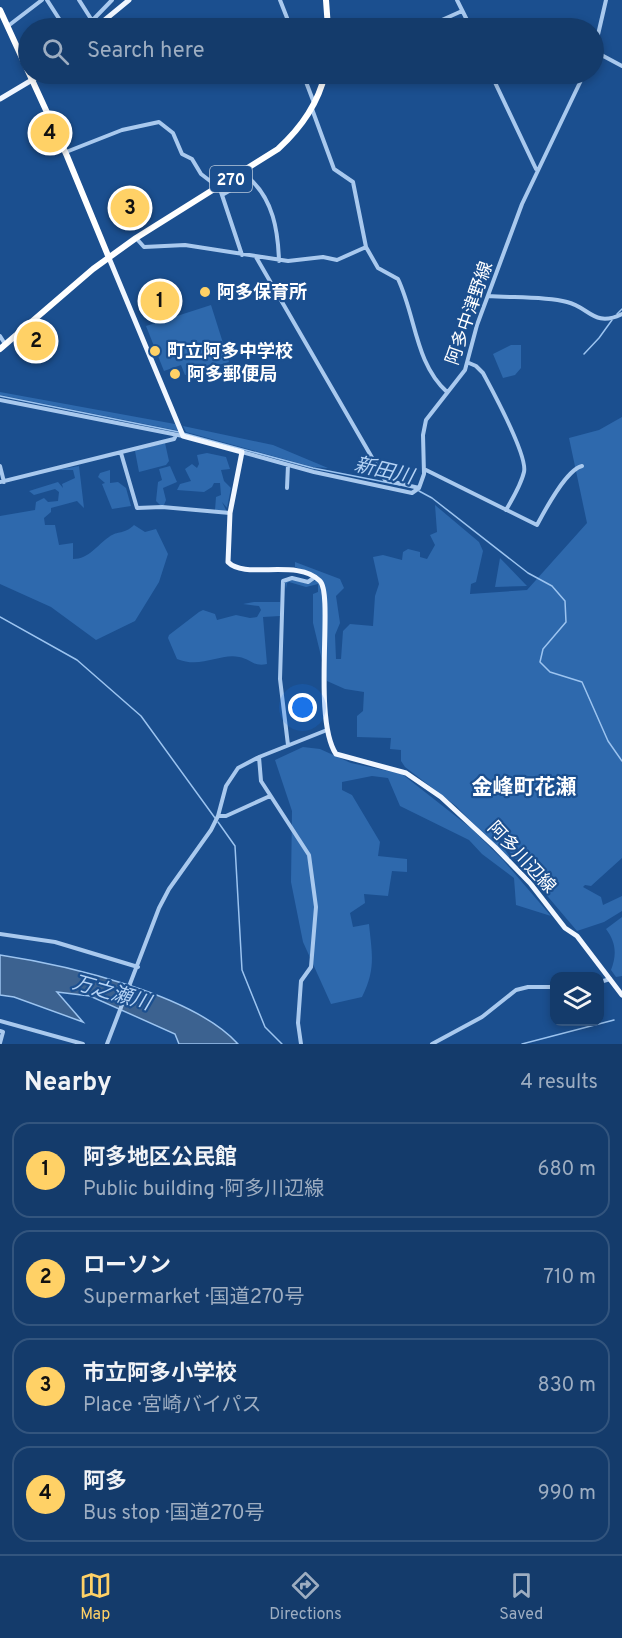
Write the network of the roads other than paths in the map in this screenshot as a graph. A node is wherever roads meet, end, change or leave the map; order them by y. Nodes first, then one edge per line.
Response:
1 (42, 0) edge
2 (47, 0) edge
3 (79, 0) edge
4 (112, 0) edge
5 (129, 0) edge
6 (280, 0) edge
7 (326, 0) edge
8 (457, 0) edge
9 (606, 0) edge
10 (0, 10) edge
11 (462, 11) junction
12 (19, 18) edge
13 (58, 18) edge
14 (90, 18) edge
15 (99, 18) edge
16 (104, 18) edge
17 (287, 18) edge
18 (327, 18) edge
19 (446, 18) edge
20 (466, 18) edge
21 (602, 18) edge
22 (18, 19) edge
23 (8, 27) junction
24 (18, 50) edge
25 (604, 57) edge
26 (622, 66) edge
27 (28, 84) edge
28 (33, 84) edge
29 (306, 84) edge
30 (321, 84) edge
31 (496, 84) edge
32 (579, 84) edge
33 (0, 99) edge
34 (313, 106) junction
35 (65, 152) junction
36 (536, 170) junction
37 (218, 187) junction
38 (222, 195) junction
39 (136, 238) junction
40 (366, 247) junction
41 (242, 255) junction
42 (109, 258) junction
43 (256, 258) junction
44 (279, 261) junction
45 (488, 296) junction
46 (622, 314) edge
47 (0, 336) edge
48 (3, 347) edge
49 (469, 363) junction
50 (447, 392) junction
51 (0, 400) edge
52 (181, 434) junction
53 (242, 452) junction
54 (121, 453) junction
55 (288, 465) junction
56 (0, 466) edge
57 (582, 466) dead end
58 (424, 469) junction
59 (2, 482) edge
60 (288, 488) dead end
61 (417, 489) junction
62 (506, 510) junction
63 (230, 513) junction
64 (315, 577) junction
65 (327, 730) junction
66 (288, 745) junction
67 (259, 757) junction
68 (270, 796) junction
69 (219, 816) junction
70 (0, 934) edge
71 (138, 968) junction
72 (610, 979) junction
73 (604, 980) edge
74 (550, 987) edge
75 (622, 994) edge
76 (0, 1021) edge
77 (0, 1031) edge
78 (0, 1043) edge
79 (6, 1044) edge
80 (83, 1044) edge
81 (107, 1044) edge
82 (302, 1044) edge
83 (432, 1044) edge

1 - 12 street
2 - 13 street
3 - 14 street
4 - 15 street
5 - 16 main road
6 - 17 street
7 - 18 highway
8 - 11 street
9 - 21 street
10 - 23 highway
11 - 19 street
11 - 20 street
22 - 23 street
23 - 24 highway
25 - 26 street
27 - 33 main road
28 - 35 highway
29 - 34 street
30 - 34 highway, 270
31 - 36 street
32 - 36 street, 阿多中津野線
34 - 37 highway, 270
34 - 40 street
35 - 37 street
35 - 42 highway
36 - 45 street, 阿多中津野線
37 - 38 street
37 - 39 highway, 270
38 - 41 street
38 - 44 street
39 - 41 street
39 - 42 highway, 270
40 - 44 street
40 - 50 street
41 - 43 street
42 - 48 highway, 270
42 - 52 main road
43 - 44 street
43 - 61 street
45 - 46 street
45 - 49 street, 阿多中津野線
47 - 48 street
49 - 50 street, 阿多中津野線
49 - 62 street
50 - 58 street, 阿多中津野線
51 - 52 street
52 - 53 main road
52 - 54 street
53 - 55 street
53 - 63 main road
54 - 59 street
54 - 63 street
55 - 60 street
55 - 61 street
56 - 59 street
57 - 62 street
58 - 61 street, 阿多中津野線
58 - 62 street
63 - 64 main road
64 - 65 main road, 阿多川辺線
64 - 66 street
65 - 66 street
65 - 72 main road, 阿多川辺線
66 - 67 street
67 - 68 street
67 - 69 street
68 - 69 street
68 - 82 street
69 - 71 street
70 - 71 street
71 - 81 street
72 - 73 street
72 - 75 main road, 阿多川辺線
74 - 83 street
76 - 80 street
77 - 78 street
78 - 79 street

